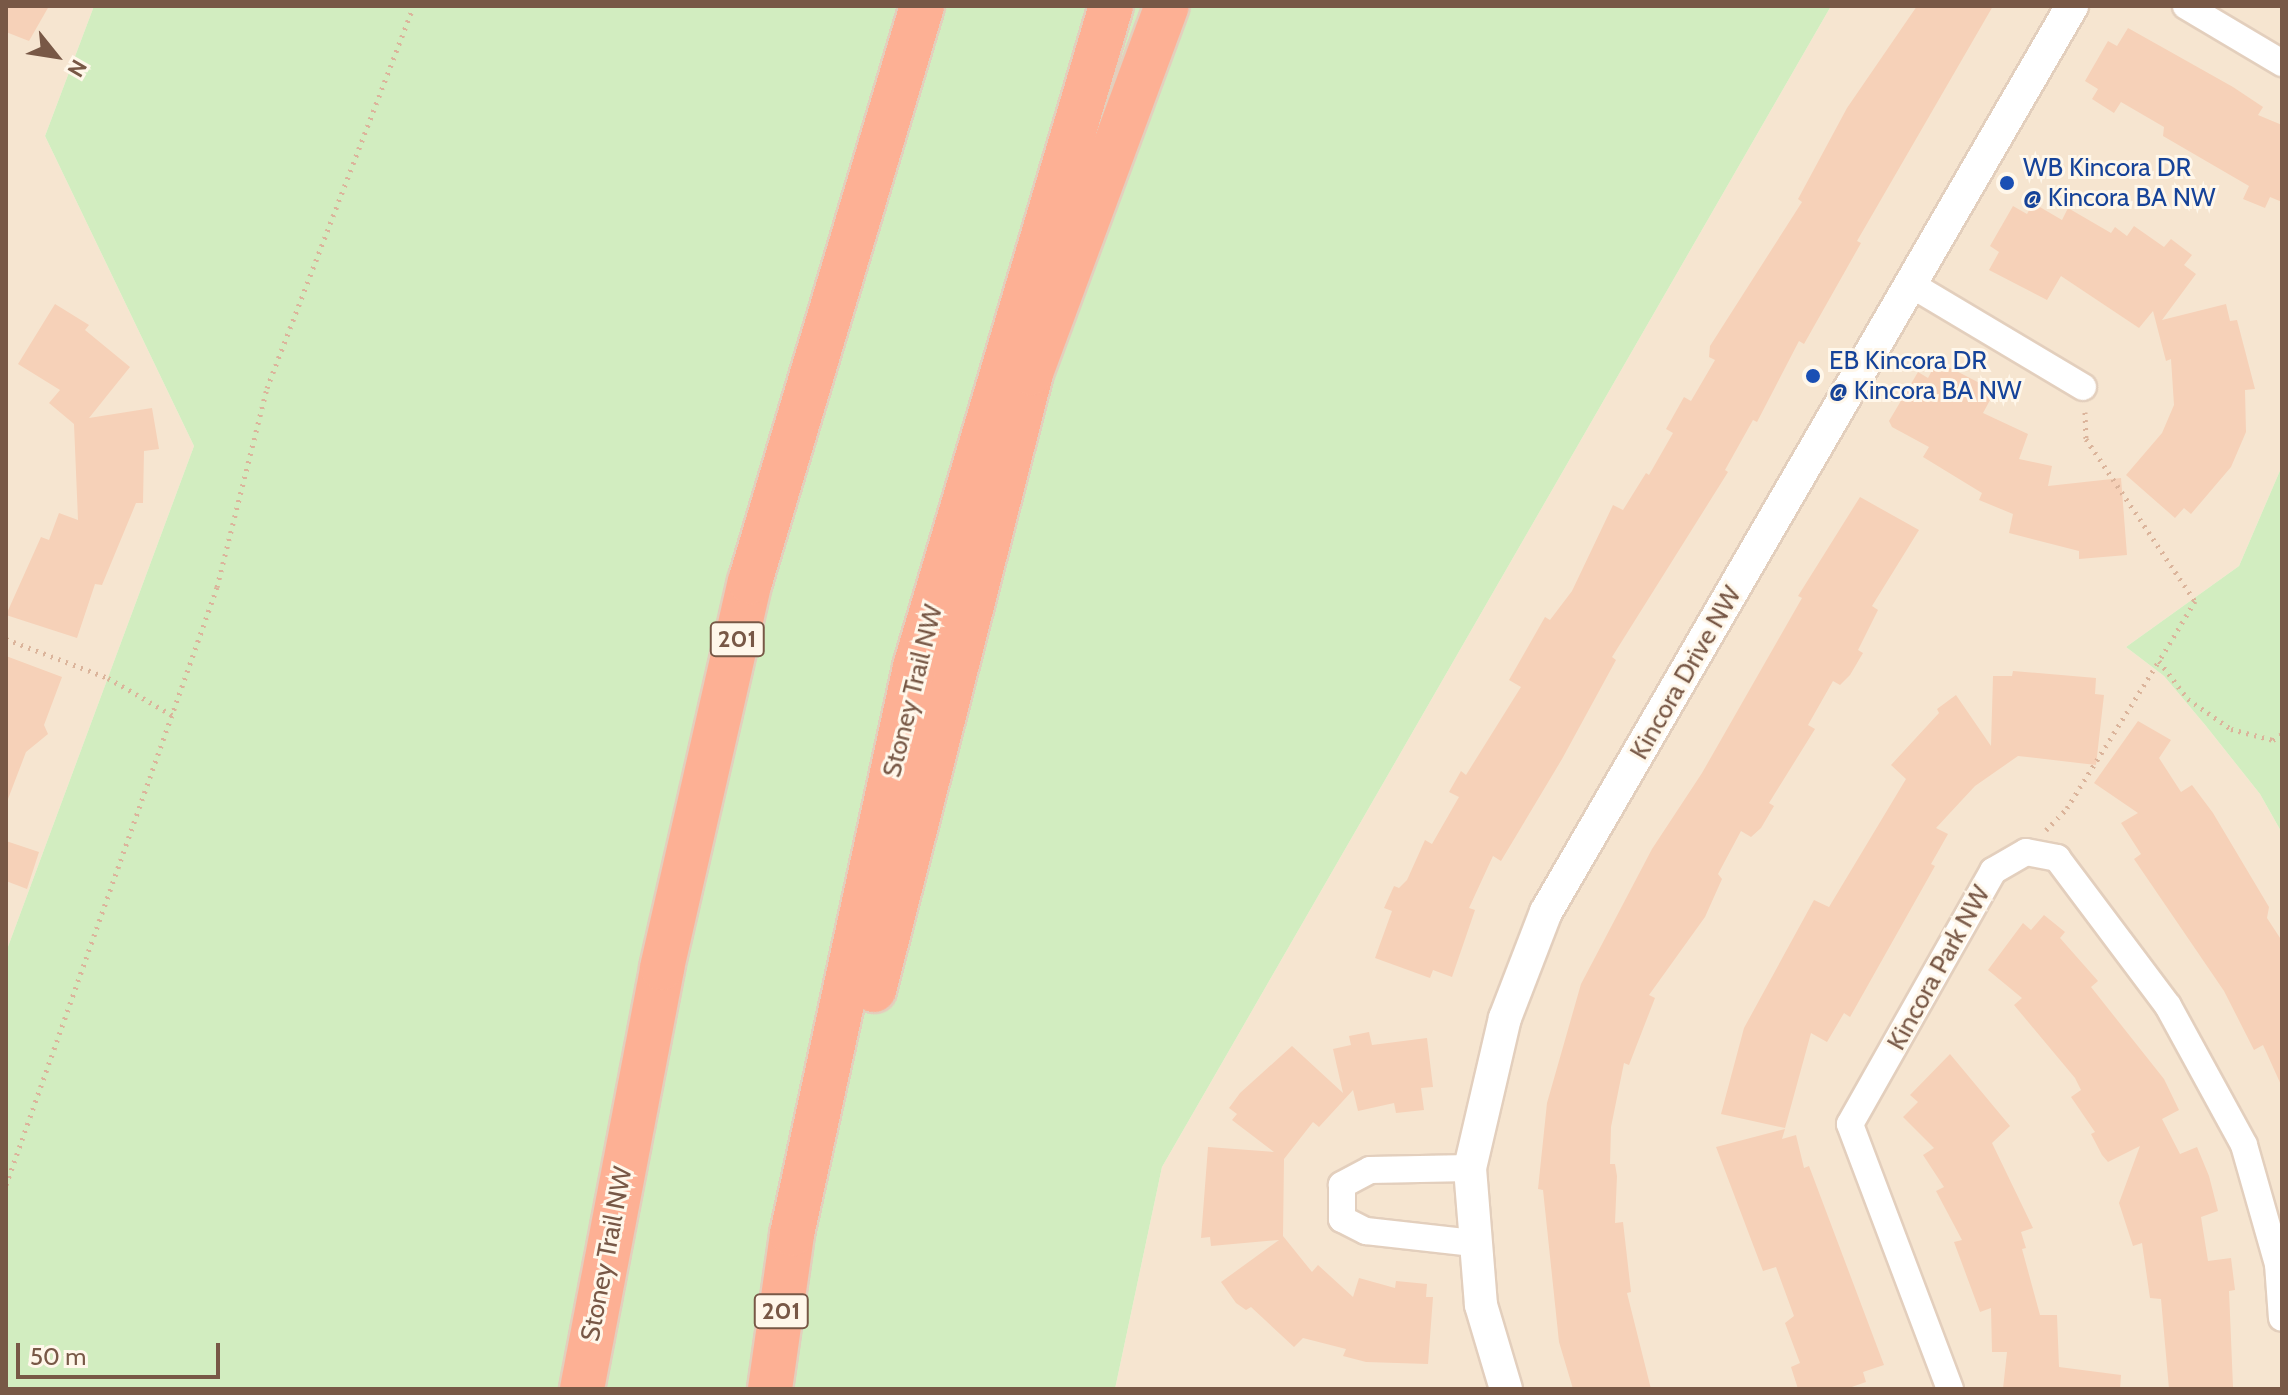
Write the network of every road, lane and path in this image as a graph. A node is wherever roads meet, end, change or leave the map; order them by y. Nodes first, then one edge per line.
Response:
1 (414, 6) edge
2 (1111, 6) edge
3 (1167, 6) edge
4 (2072, 6) edge
5 (2186, 6) edge
6 (916, 16) edge
7 (2282, 63) edge
8 (1912, 285) junction
9 (2083, 387) joint
10 (6, 639) edge
11 (2159, 661) junction
12 (172, 715) junction
13 (2282, 734) edge
14 (2026, 852) junction
15 (1470, 1168) junction
16 (6, 1185) edge
17 (792, 1234) junction
18 (1473, 1243) junction
19 (2282, 1318) edge
20 (582, 1389) edge
21 (770, 1389) edge
22 (1506, 1389) edge
23 (1950, 1389) edge

1 - 12 path
2 - 17 highway, Stoney Trail NW / 201
3 - 17 highway
4 - 8 street, Kincora Drive NW
5 - 7 street
6 - 20 highway, Stoney Trail NW / 201
8 - 9 street
8 - 15 street, Kincora Drive NW
9 - 11 path
10 - 12 path
11 - 13 path
11 - 14 path
12 - 16 path
14 - 19 street
14 - 23 street, Kincora Park NW
15 - 18 street, Kincora Drive NW
15 - 18 street
17 - 21 highway, Stoney Trail NW / 201
18 - 22 street, Kincora Drive NW

